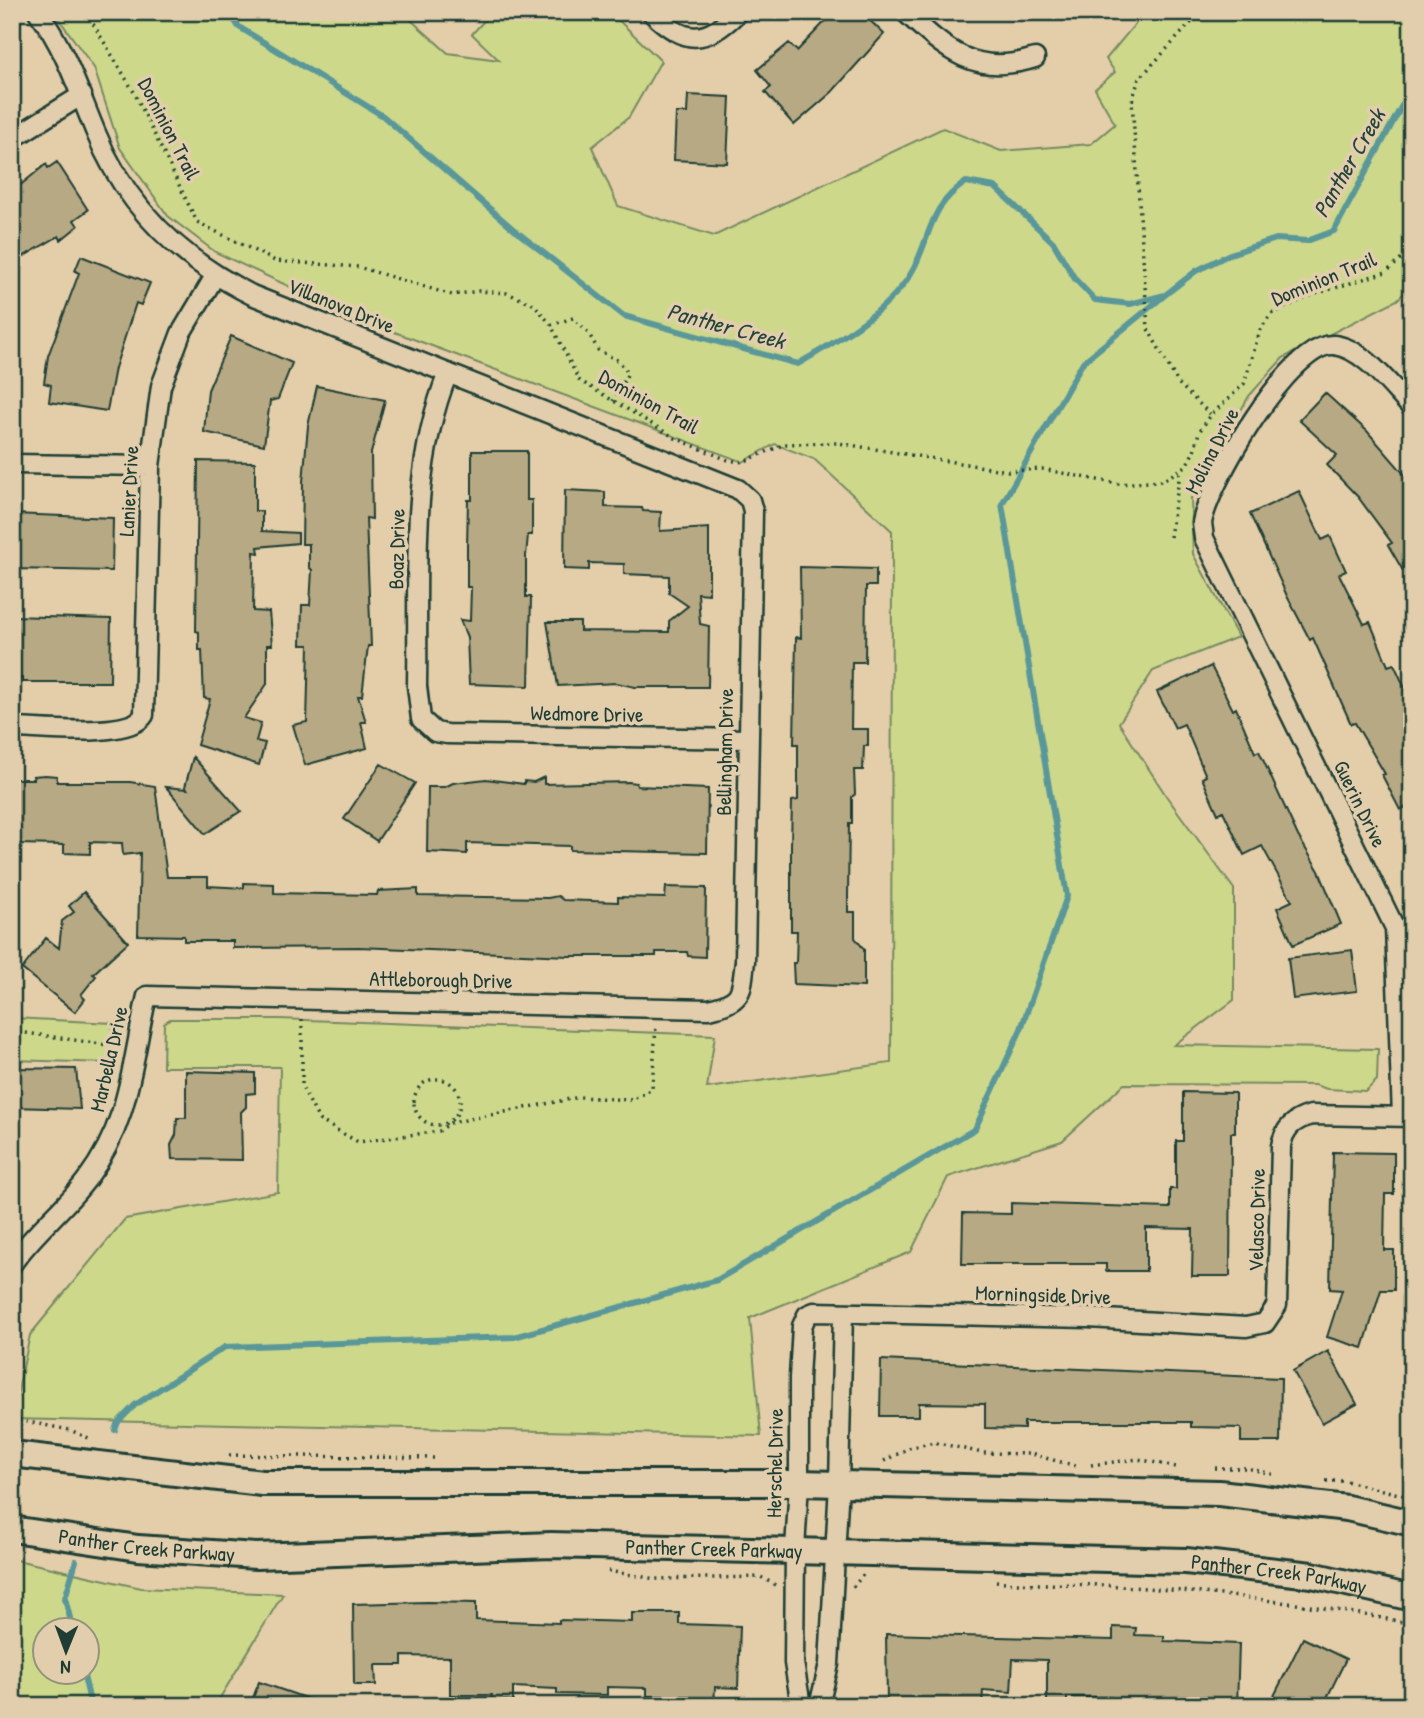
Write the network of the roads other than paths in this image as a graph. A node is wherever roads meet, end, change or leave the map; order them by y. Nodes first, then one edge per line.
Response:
1 (38, 12) edge
2 (651, 12) edge
3 (738, 12) edge
4 (905, 12) edge
5 (932, 12) edge
6 (920, 26) junction
7 (1035, 58) dead end
8 (82, 95) junction
9 (12, 139) edge
10 (215, 276) junction
11 (448, 373) junction
12 (1412, 408) edge
13 (12, 464) edge
14 (150, 466) junction
15 (750, 500) joint
16 (1203, 530) joint
17 (428, 727) joint
18 (12, 728) edge
19 (747, 739) junction
20 (147, 996) joint
21 (733, 1001) joint
22 (1407, 1117) edge
23 (12, 1264) edge
24 (814, 1312) joint
25 (843, 1313) junction
26 (1269, 1320) joint
27 (12, 1454) edge
28 (799, 1483) junction
29 (839, 1484) junction
30 (1412, 1522) edge
31 (12, 1529) edge
32 (795, 1549) junction
33 (833, 1551) junction
34 (1412, 1598) edge
35 (801, 1706) edge
36 (819, 1706) edge

1 - 8 street, Villanova Drive
2 - 3 street
4 - 6 street
5 - 6 lane
6 - 7 street
8 - 9 street
8 - 10 street, Villanova Drive
10 - 11 street, Villanova Drive
10 - 14 street, Lanier Drive
11 - 15 street, Villanova Drive
11 - 17 street, Boaz Drive
12 - 16 street, Molina Drive
13 - 14 street
14 - 18 street, Lanier Drive
15 - 19 street, Bellingham Drive
16 - 22 street, Guerin Drive
17 - 19 street, Wedmore Drive
19 - 21 street, Bellingham Drive
20 - 21 street, Attleborough Drive
20 - 23 street, Marbella Drive
22 - 26 street, Velasco Drive
24 - 25 street, Morningside Drive
24 - 28 street, Herschel Drive
25 - 26 street, Morningside Drive
25 - 29 street
27 - 28 main road
28 - 29 main road
28 - 32 street, Herschel Drive
29 - 30 main road
29 - 33 street
31 - 32 main road, Panther Creek Parkway
32 - 33 main road, Panther Creek Parkway
32 - 35 street, Herschel Drive
33 - 34 main road, Panther Creek Parkway
33 - 36 street

